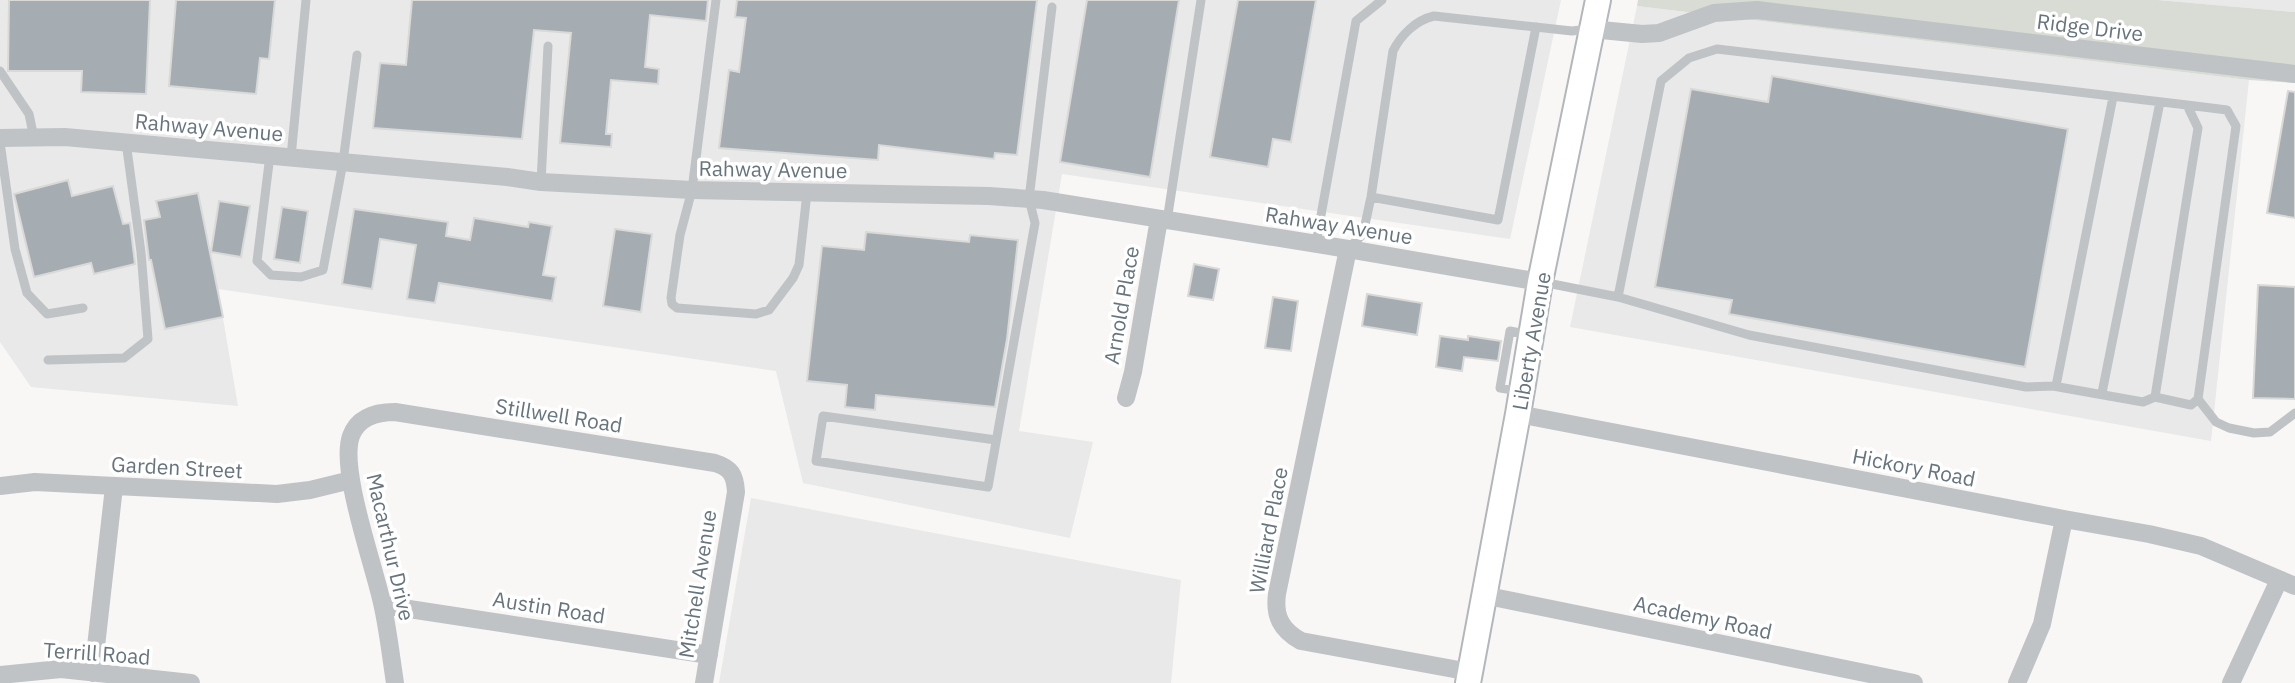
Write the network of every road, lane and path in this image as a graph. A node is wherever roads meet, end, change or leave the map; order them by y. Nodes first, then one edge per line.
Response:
1 (306, 0) edge
2 (716, 0) edge
3 (1201, 0) edge
4 (1382, 0) edge
5 (1598, 0) edge
6 (1052, 7) dead end
7 (1536, 27) junction
8 (1591, 29) junction
9 (548, 46) dead end
10 (356, 55) dead end
11 (0, 71) edge
12 (2295, 74) edge
13 (2113, 96) junction
14 (2160, 102) junction
15 (2187, 106) junction
16 (34, 138) junction
17 (0, 140) edge
18 (126, 142) junction
19 (270, 155) junction
20 (291, 157) junction
21 (343, 162) junction
22 (541, 182) junction
23 (692, 190) junction
24 (807, 193) junction
25 (1371, 197) junction
26 (1030, 199) junction
27 (1163, 220) junction
28 (1316, 243) junction
29 (1348, 248) junction
30 (1541, 282) junction
31 (1618, 297) junction
32 (83, 308) dead end
33 (48, 360) dead end
34 (2056, 386) junction
35 (2102, 393) junction
36 (2155, 397) junction
37 (1126, 398) dead end
38 (1520, 402) junction
39 (2194, 402) junction
40 (2295, 414) edge
41 (358, 423) joint
42 (996, 440) junction
43 (351, 481) junction
44 (0, 486) edge
45 (114, 487) junction
46 (736, 492) joint
47 (2064, 519) junction
48 (2287, 583) edge
49 (1483, 595) junction
50 (383, 605) junction
51 (709, 655) junction
52 (93, 673) junction
53 (0, 676) edge
54 (1469, 678) edge
55 (191, 683) edge
56 (395, 683) edge
57 (704, 683) edge
58 (1914, 683) edge
59 (2017, 683) edge
60 (2231, 683) edge

1 - 20 lane
2 - 23 lane
3 - 27 lane
4 - 28 lane
5 - 8 street, Liberty Avenue
6 - 26 lane
7 - 8 lane
7 - 25 lane
7 - 25 lane
8 - 12 street, Ridge Drive
8 - 30 street, Liberty Avenue
9 - 22 lane
10 - 21 lane
11 - 16 lane
13 - 14 lane
13 - 31 lane
13 - 34 lane
14 - 15 lane
14 - 35 lane
15 - 36 lane
15 - 39 lane
16 - 17 street, Rahway Avenue
16 - 18 street, Rahway Avenue
17 - 32 lane
18 - 19 street, Rahway Avenue
18 - 33 lane
19 - 20 street, Rahway Avenue
19 - 21 lane
20 - 21 street, Rahway Avenue
21 - 22 street, Rahway Avenue
22 - 23 street, Rahway Avenue
23 - 24 street, Rahway Avenue
23 - 24 lane
24 - 26 street, Rahway Avenue
25 - 29 lane
26 - 27 street, Rahway Avenue
26 - 42 lane
27 - 28 street, Rahway Avenue
27 - 37 street, Arnold Place
28 - 29 street, Rahway Avenue
29 - 30 street, Rahway Avenue
29 - 54 street, Williard Place
30 - 31 lane
30 - 38 street, Liberty Avenue
31 - 34 lane
34 - 35 lane
35 - 36 lane
36 - 39 lane
38 - 47 street, Hickory Road
38 - 49 street, Liberty Avenue
39 - 40 lane
41 - 43 street, Macarthur Drive
41 - 46 street, Stillwell Road
42 - 42 lane
43 - 45 street, Garden Street
43 - 50 street, Macarthur Drive
44 - 45 street, Garden Street
45 - 52 street
46 - 51 street, Mitchell Avenue
47 - 48 street, Hickory Road
47 - 59 street
48 - 60 street
49 - 54 street, Liberty Avenue
49 - 58 street, Academy Road
50 - 51 street, Austin Road
50 - 56 street, Macarthur Drive
51 - 57 street, Mitchell Avenue
52 - 53 street, Terrill Road
52 - 55 street, Terrill Road

